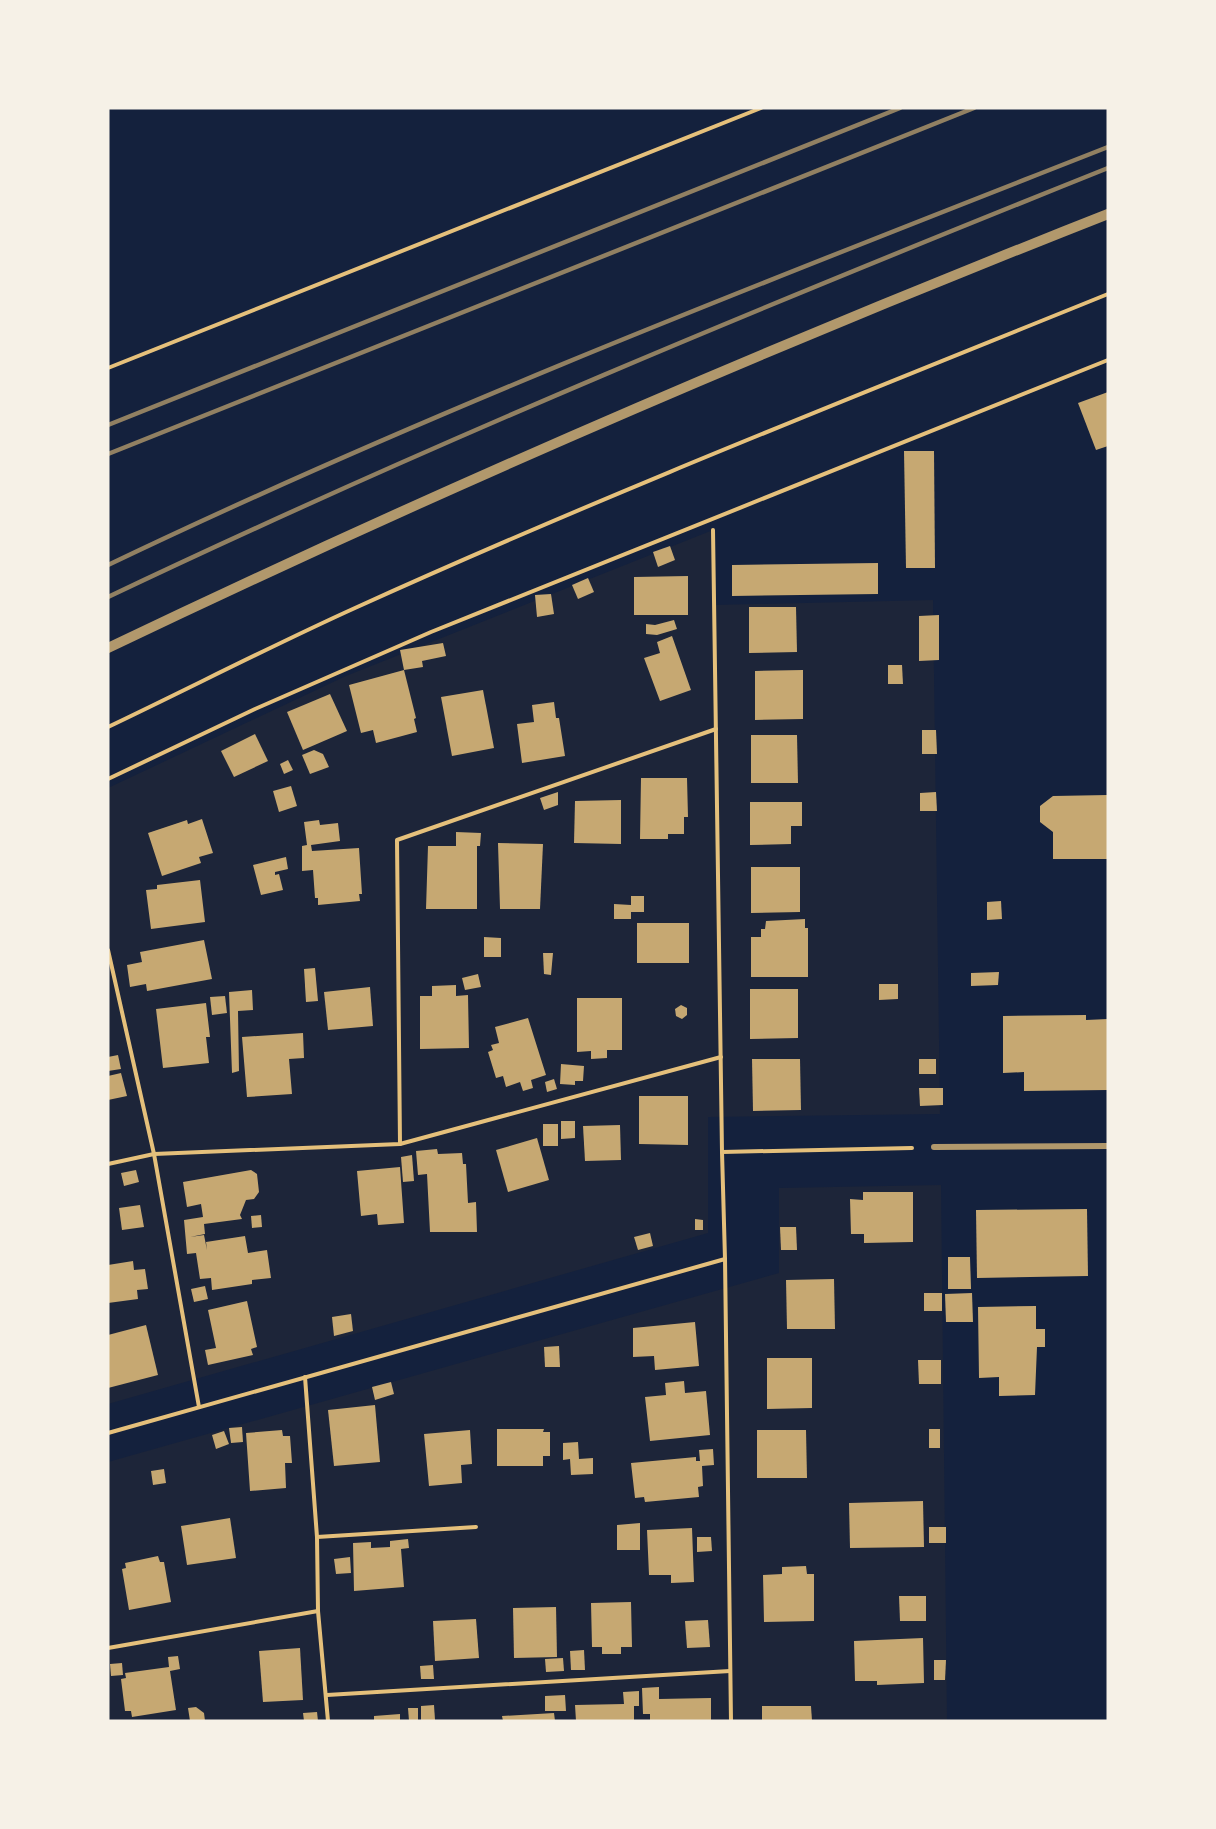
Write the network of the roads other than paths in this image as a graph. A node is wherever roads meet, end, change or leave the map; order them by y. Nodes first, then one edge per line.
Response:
1 (1108, 214) edge
2 (108, 648) edge
3 (1108, 1146) edge
4 (934, 1147) road end

1 - 2 street
3 - 4 street

